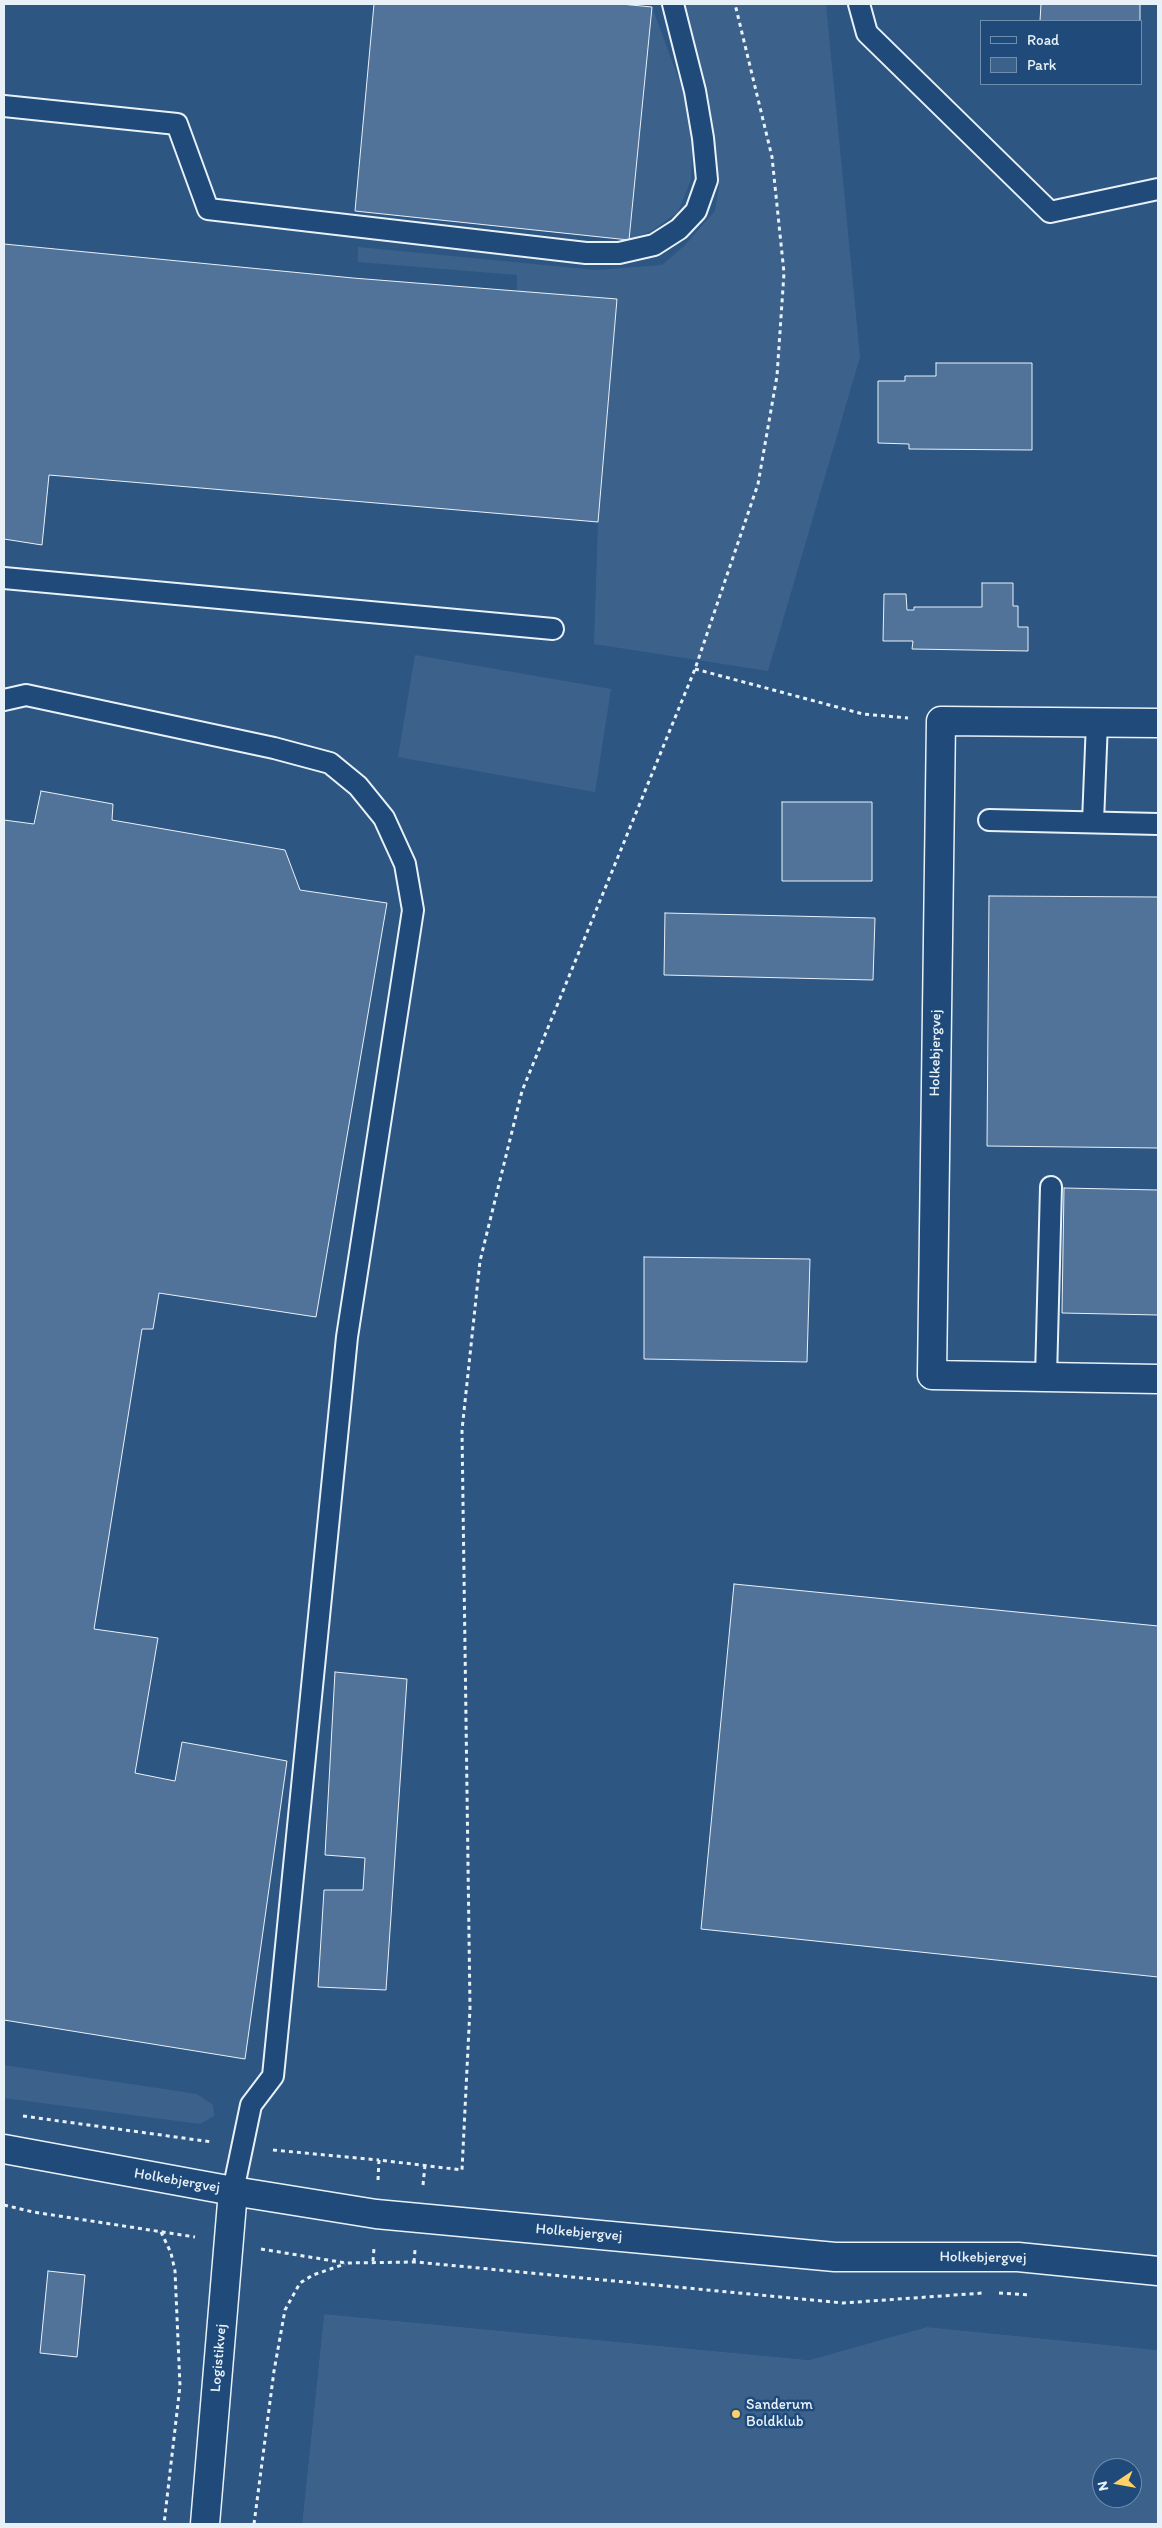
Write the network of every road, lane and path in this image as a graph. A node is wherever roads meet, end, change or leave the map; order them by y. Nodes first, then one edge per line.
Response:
1 (673, 4) edge
2 (735, 4) edge
3 (859, 4) edge
4 (4, 106) edge
5 (1158, 189) edge
6 (4, 578) edge
7 (553, 629) dead end
8 (695, 669) junction
9 (4, 700) edge
10 (941, 722) junction
11 (1096, 722) junction
12 (1158, 722) edge
13 (989, 820) dead end
14 (1093, 822) junction
15 (1158, 824) edge
16 (1051, 1187) dead end
17 (1046, 1377) junction
18 (1158, 1379) edge
19 (14, 2114) dead end
20 (241, 2146) junction
21 (4, 2149) edge
22 (379, 2160) dead end
23 (462, 2170) dead end
24 (233, 2191) junction
25 (4, 2205) edge
26 (160, 2232) junction
27 (229, 2243) junction
28 (346, 2263) junction
29 (1158, 2272) edge
30 (1035, 2295) dead end
31 (164, 2524) edge
32 (205, 2524) edge
33 (254, 2524) edge

1 - 4 lane
2 - 8 path
3 - 5 lane
6 - 7 lane
8 - 10 path
8 - 23 path
9 - 20 lane
10 - 11 street
10 - 17 street, Holkebjergvej
11 - 12 street
11 - 14 lane
13 - 14 lane
14 - 15 lane
16 - 17 lane
17 - 18 street, Holkebjergvej
19 - 20 path
20 - 22 path
20 - 24 lane
21 - 24 street, Holkebjergvej
24 - 27 street, Logistikvej
24 - 29 street, Holkebjergvej
25 - 26 path
26 - 27 path
26 - 31 path
27 - 28 path
27 - 32 street, Logistikvej
28 - 30 path
28 - 33 path

